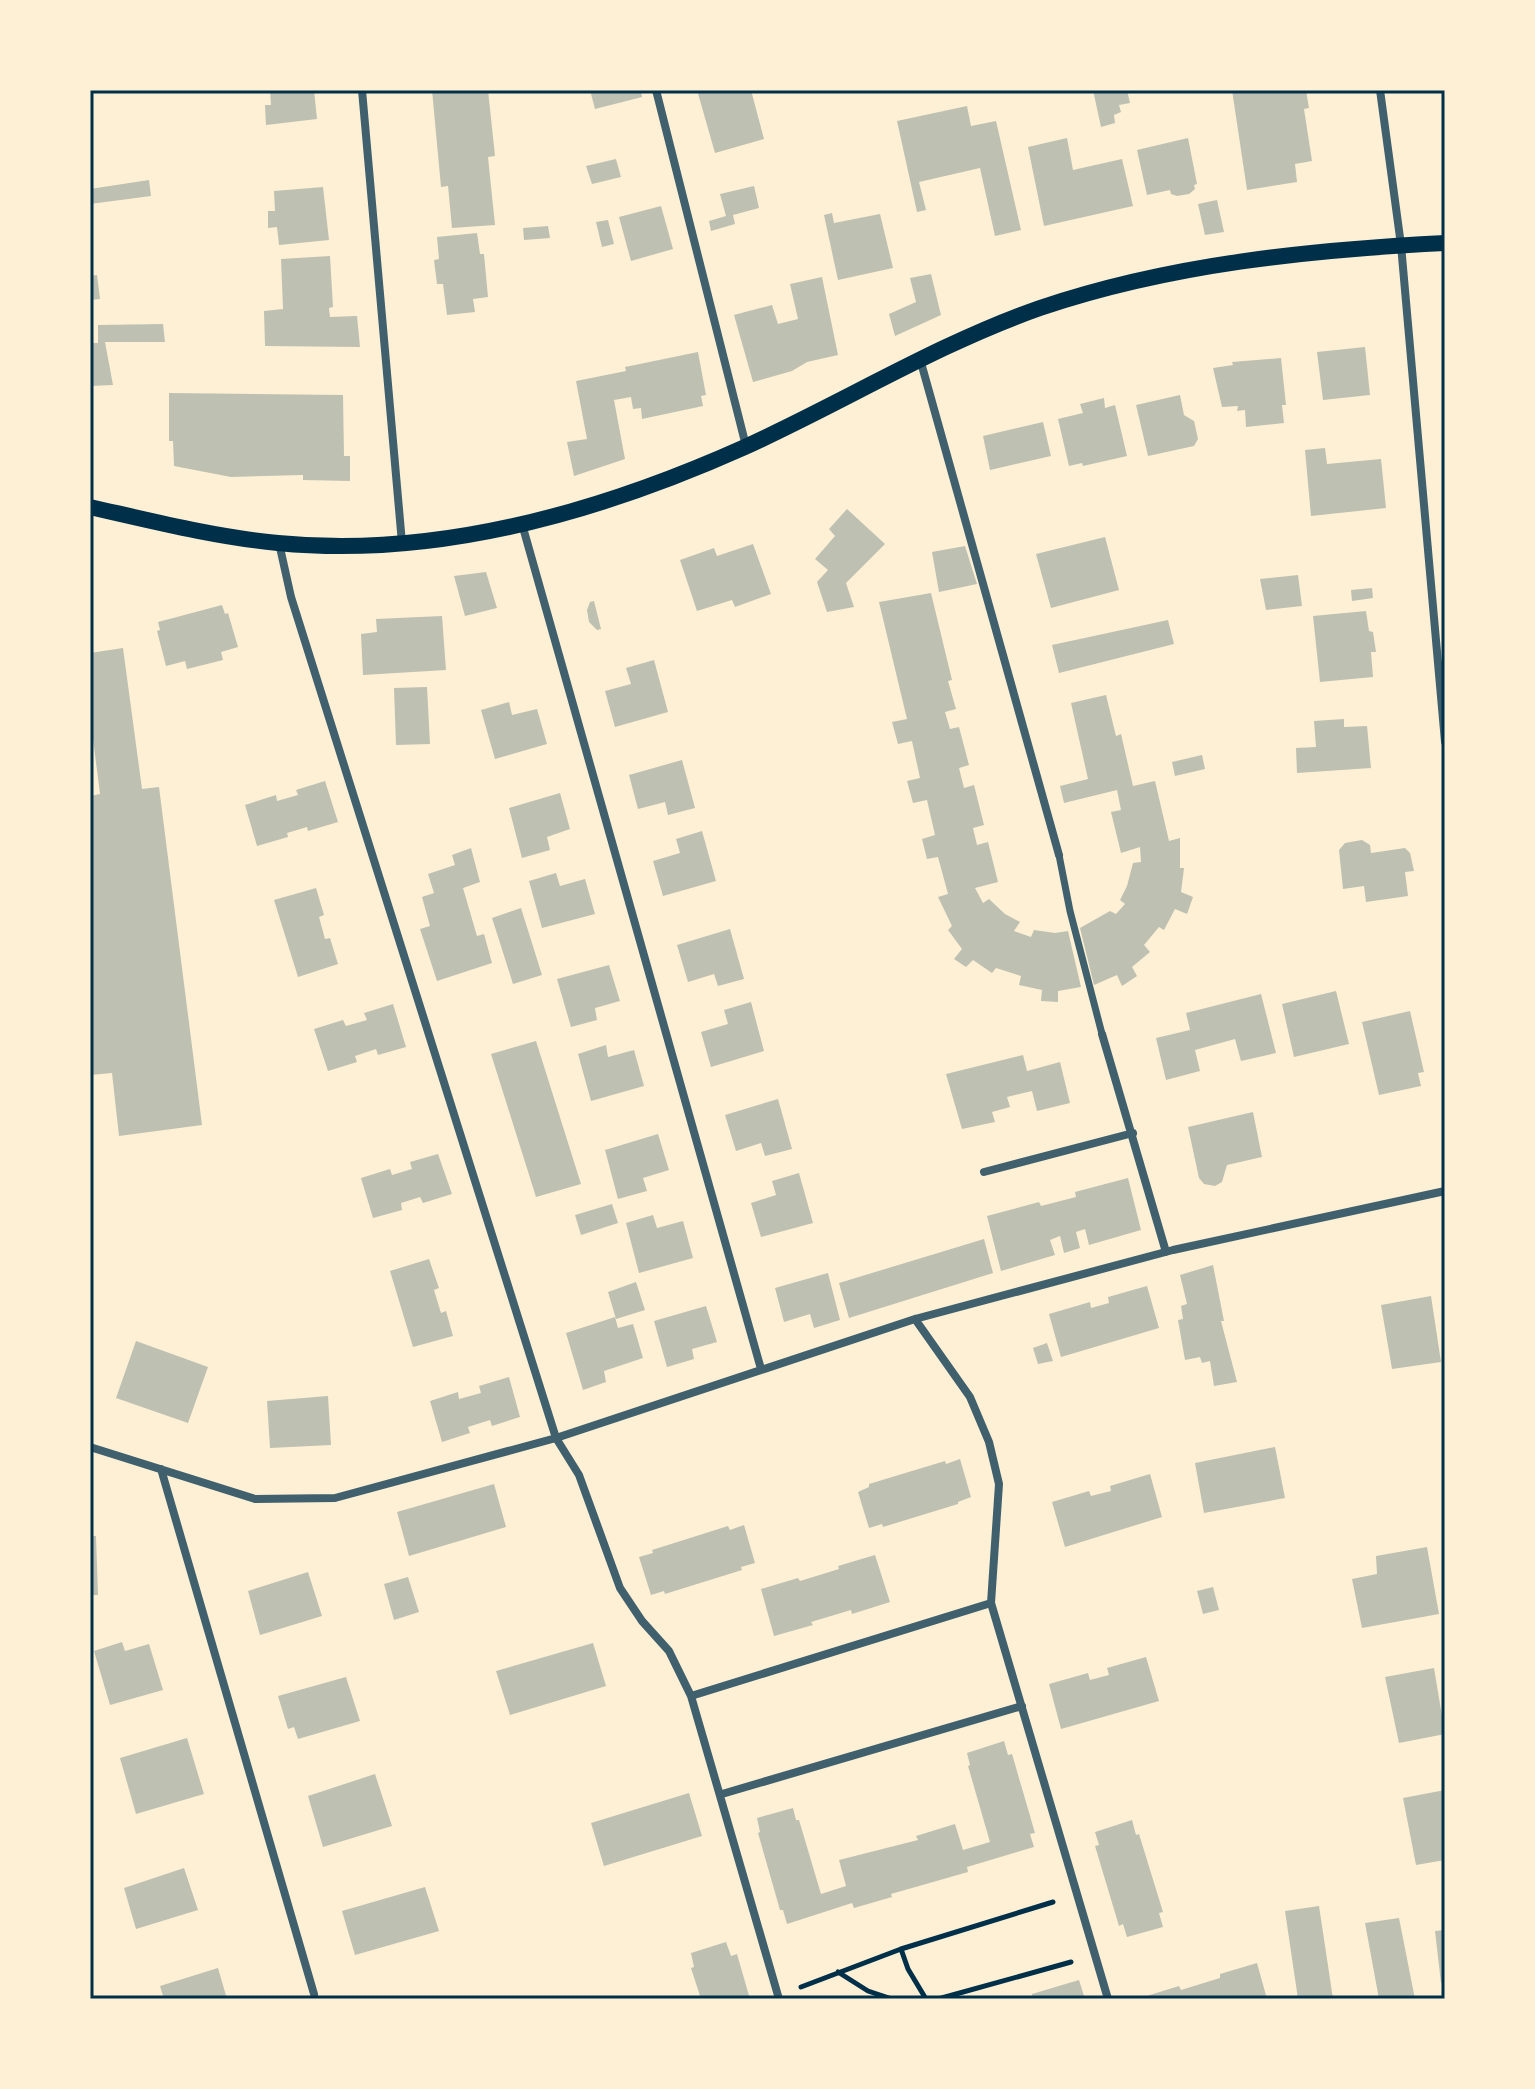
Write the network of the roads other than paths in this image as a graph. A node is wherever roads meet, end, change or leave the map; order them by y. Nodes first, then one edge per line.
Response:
1 (362, 90) edge
2 (656, 90) edge
3 (1380, 90) edge
4 (1445, 243) edge
5 (1401, 245) junction
6 (920, 359) junction
7 (746, 447) junction
8 (90, 507) edge
9 (522, 524) junction
10 (279, 543) junction
11 (402, 546) junction
12 (1445, 742) edge
13 (1059, 855) joint
14 (1102, 1034) joint
15 (1133, 1133) junction
16 (984, 1172) dead end
17 (1445, 1191) edge
18 (1166, 1252) junction
19 (915, 1319) junction
20 (761, 1369) junction
21 (556, 1438) junction
22 (90, 1447) edge
23 (161, 1469) junction
24 (991, 1603) junction
25 (691, 1696) junction
26 (1022, 1706) junction
27 (722, 1794) junction
28 (314, 1994) dead end
29 (779, 1997) edge
30 (1108, 1999) edge

1 - 11 street
2 - 7 street
3 - 5 street
4 - 5 main road
5 - 6 main road
5 - 12 street
6 - 7 main road
6 - 13 street
7 - 9 main road
8 - 10 main road
9 - 11 main road
9 - 20 street
10 - 11 main road
10 - 21 street
13 - 14 street
14 - 15 street
15 - 16 street
15 - 18 street
17 - 18 street
18 - 19 street
19 - 20 street
19 - 24 street
20 - 21 street
21 - 23 street
21 - 25 street
22 - 23 street
23 - 28 street
24 - 25 street
24 - 26 street
25 - 27 street
26 - 27 street
26 - 30 street
27 - 29 street

